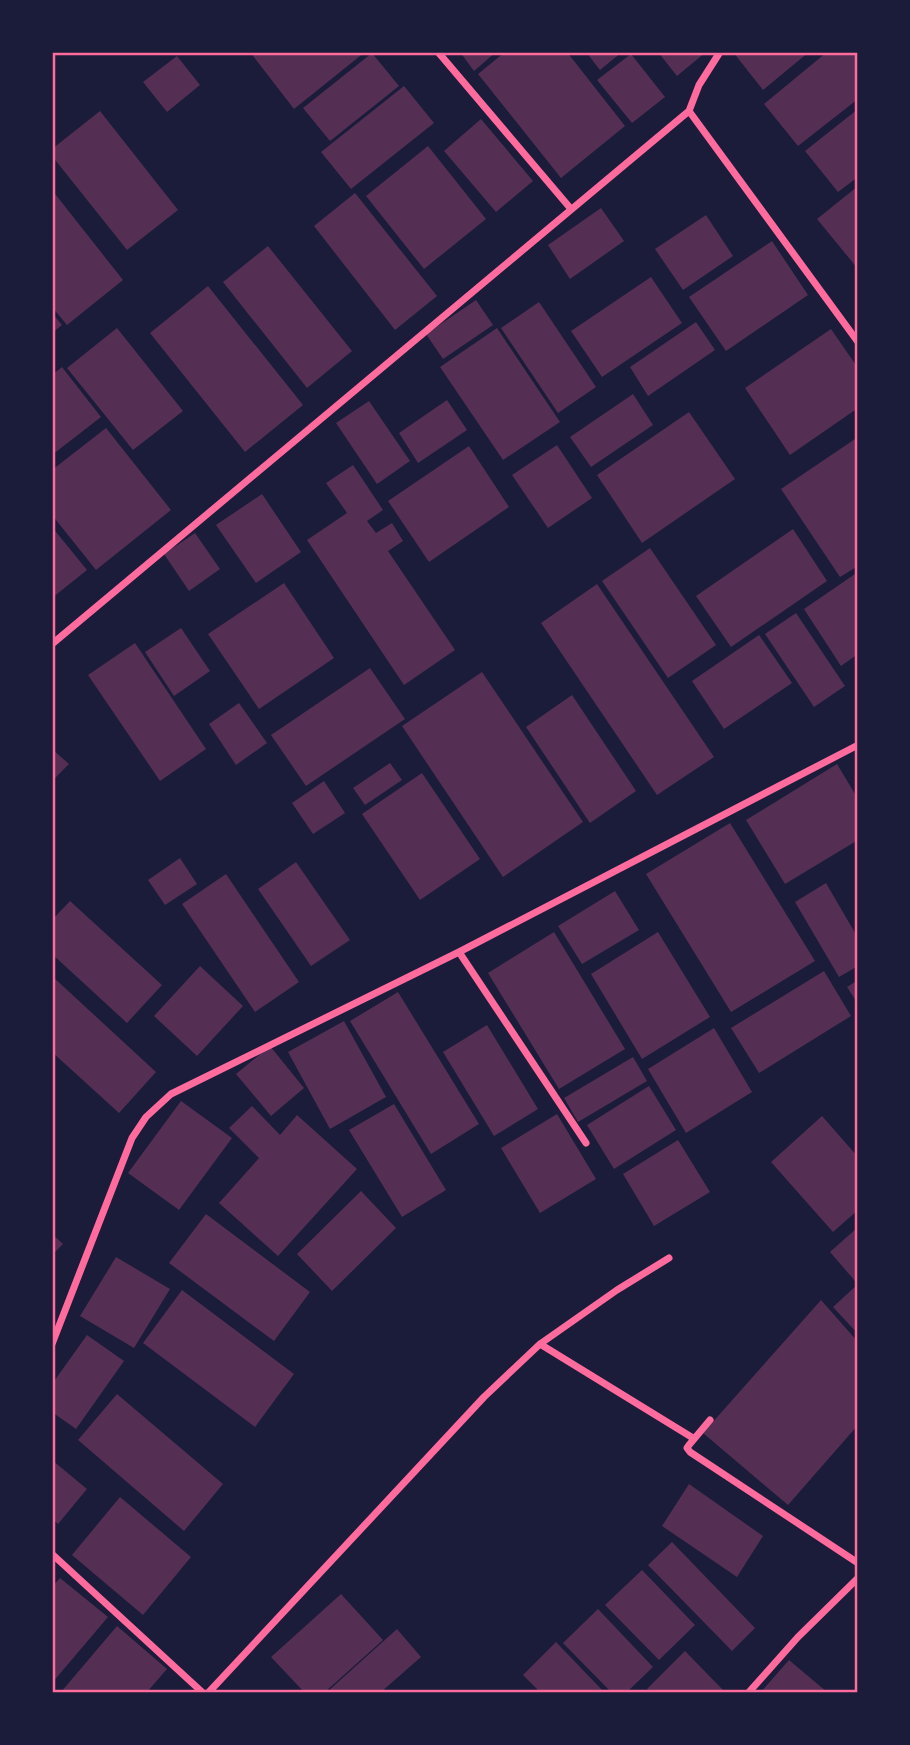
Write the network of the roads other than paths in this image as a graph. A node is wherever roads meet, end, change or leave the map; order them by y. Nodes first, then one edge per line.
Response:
1 (438, 52) edge
2 (720, 52) edge
3 (689, 111) junction
4 (572, 209) junction
5 (858, 342) edge
6 (52, 644) edge
7 (858, 745) edge
8 (459, 952) junction
9 (586, 1143) dead end
10 (669, 1258) dead end
11 (52, 1344) edge
12 (540, 1344) junction
13 (710, 1420) dead end
14 (693, 1438) junction
15 (52, 1554) edge
16 (858, 1563) edge
17 (858, 1577) edge
18 (202, 1692) edge
19 (209, 1692) edge
20 (749, 1692) edge

1 - 4 street
2 - 3 street
3 - 4 street
3 - 5 street
4 - 6 street
7 - 8 street
8 - 9 street
8 - 11 street
10 - 12 street
12 - 14 street
12 - 19 street
13 - 14 street
14 - 16 street
15 - 18 street
17 - 20 street

